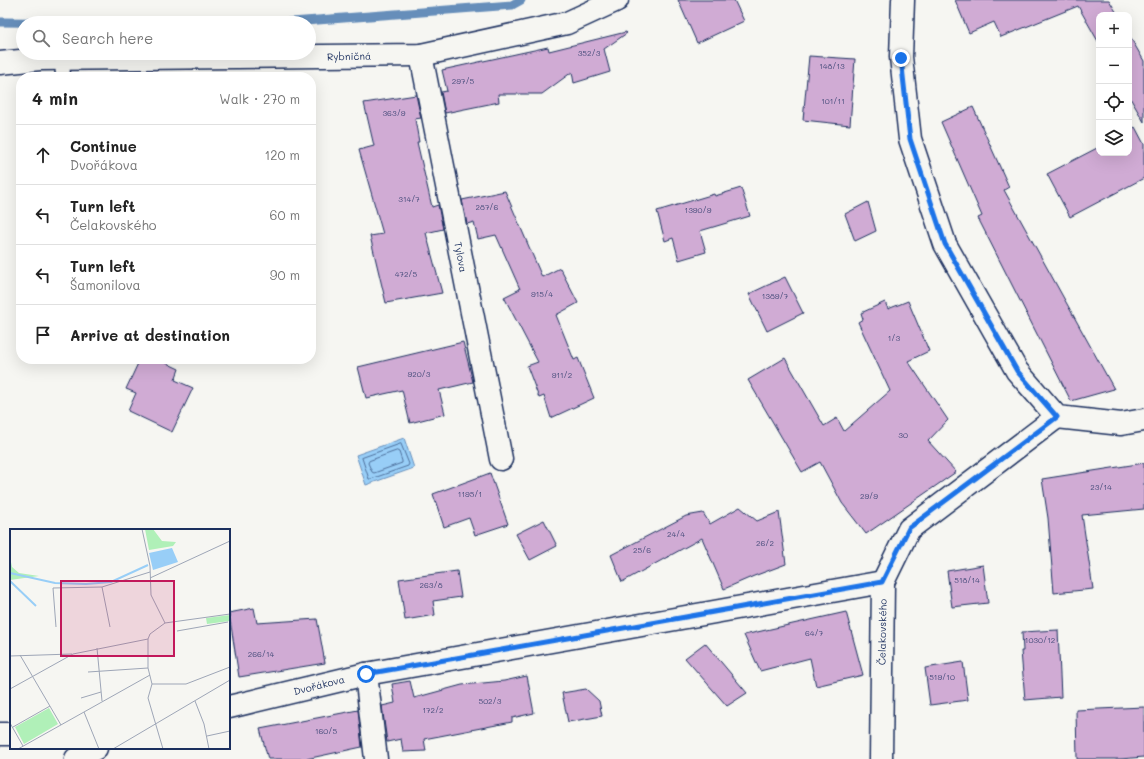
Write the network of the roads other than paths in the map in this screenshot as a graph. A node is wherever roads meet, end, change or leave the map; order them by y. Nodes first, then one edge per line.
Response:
1 (617, 0) edge
2 (903, 0) edge
3 (421, 54) junction
4 (316, 58) edge
5 (267, 60) edge
6 (0, 63) edge
7 (62, 68) edge
8 (1057, 417) junction
9 (1144, 420) edge
10 (501, 459) dead end
11 (882, 582) junction
12 (366, 674) junction
13 (230, 707) edge
14 (94, 749) edge
15 (76, 759) edge
16 (376, 759) edge
17 (881, 759) edge

1 - 3 street, Rybničná
2 - 8 street
3 - 4 street, Rybničná
3 - 10 street, Tylova
5 - 7 street, Rybničná
6 - 7 street, Rybničná
8 - 9 street
8 - 11 street, Čelakovského
11 - 12 street, Dvořákova
11 - 17 street, Čelakovského
12 - 13 street, Dvořákova
12 - 16 street
14 - 15 street

